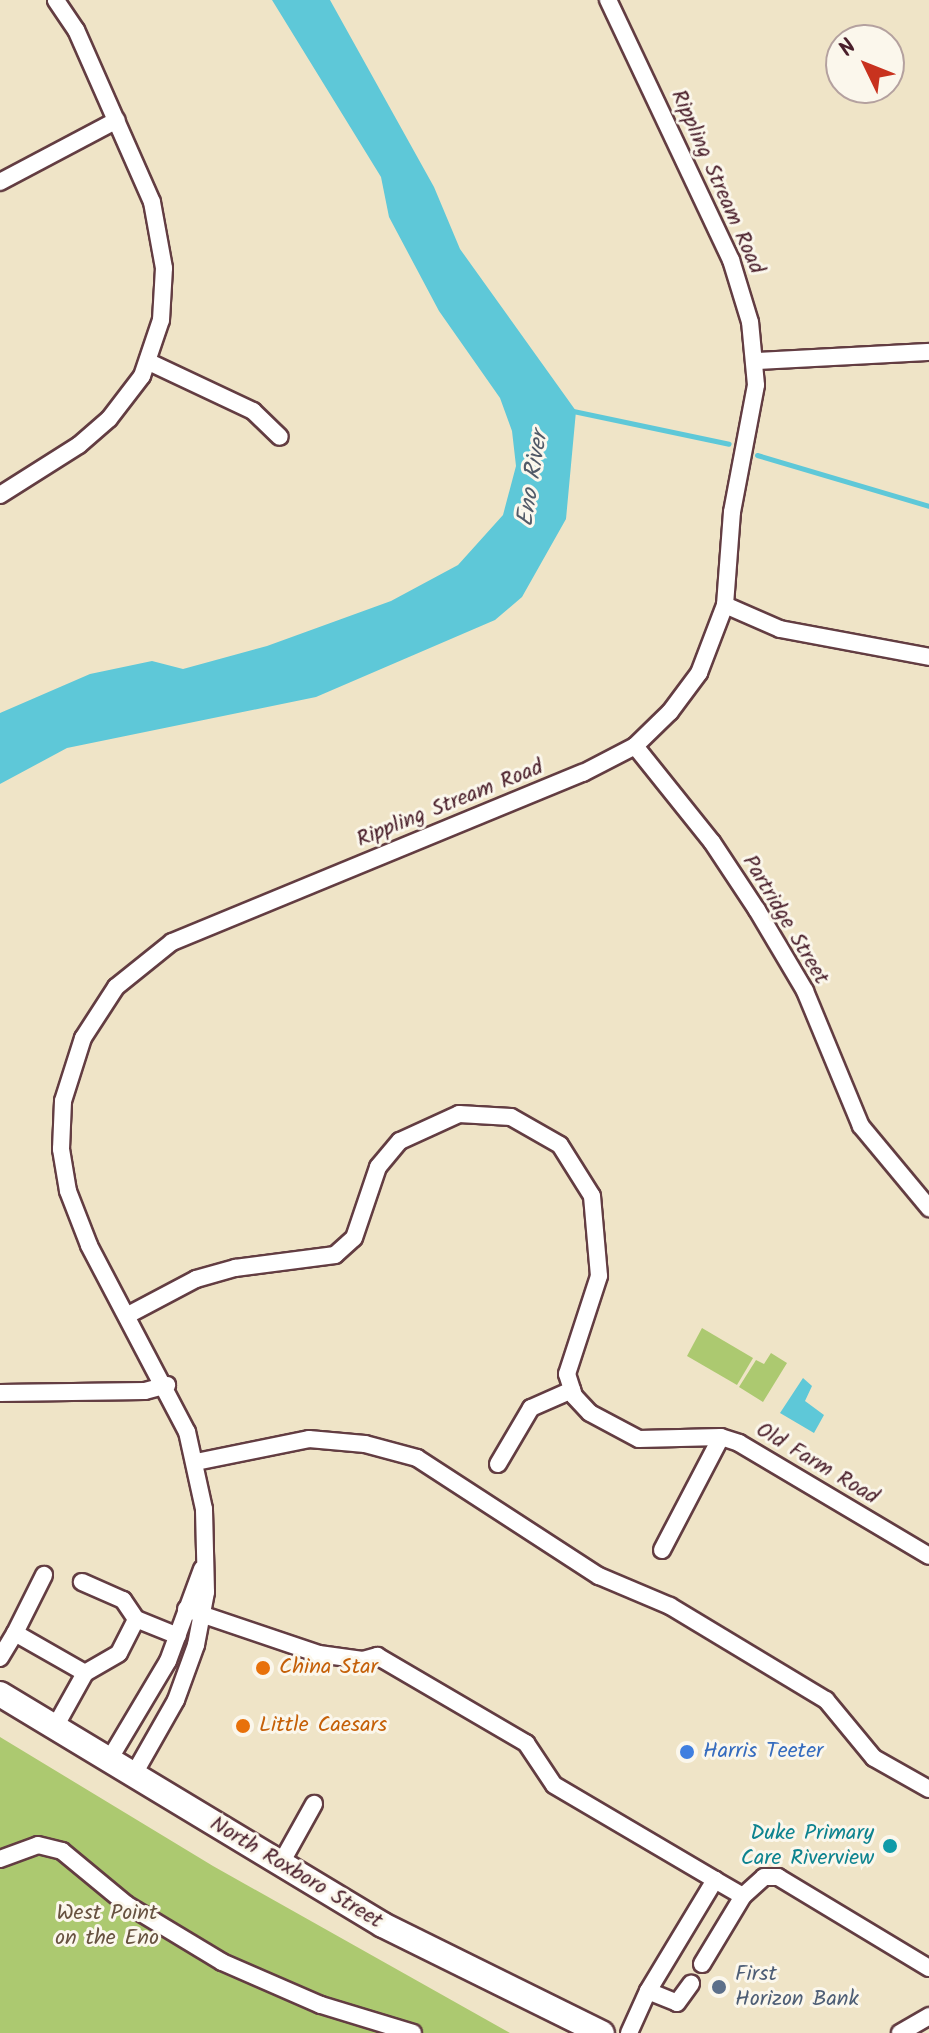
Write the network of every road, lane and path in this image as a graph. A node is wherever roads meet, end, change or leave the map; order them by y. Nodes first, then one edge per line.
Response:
1 (56, 0) edge
2 (608, 0) edge
3 (117, 120) junction
4 (0, 182) edge
5 (929, 352) edge
6 (756, 361) junction
7 (149, 362) junction
8 (280, 437) dead end
9 (0, 495) edge
10 (725, 605) junction
11 (929, 657) edge
12 (635, 746) junction
13 (929, 1208) edge
14 (128, 1315) junction
15 (167, 1385) junction
16 (572, 1390) junction
17 (0, 1393) edge
18 (721, 1437) junction
19 (196, 1462) junction
20 (498, 1464) dead end
21 (662, 1550) dead end
22 (929, 1556) edge
23 (205, 1564) junction
24 (44, 1575) dead end
25 (82, 1582) dead end
26 (186, 1609) junction
27 (203, 1615) junction
28 (136, 1619) junction
29 (15, 1633) junction
30 (178, 1636) junction
31 (0, 1658) edge
32 (85, 1673) junction
33 (0, 1694) edge
34 (55, 1727) junction
35 (109, 1760) junction
36 (134, 1774) junction
37 (929, 1789) edge
38 (314, 1804) dead end
39 (0, 1859) edge
40 (280, 1865) junction
41 (715, 1880) junction
42 (743, 1896) junction
43 (702, 1964) dead end
44 (929, 1968) edge
45 (691, 1984) dead end
46 (648, 1991) junction
47 (929, 2016) edge
48 (413, 2033) edge
49 (602, 2033) edge
50 (629, 2033) edge
51 (900, 2033) edge

1 - 3 street
2 - 6 street, Rippling Stream Road
3 - 4 street
3 - 7 street
5 - 6 street
6 - 10 street, Rippling Stream Road
7 - 8 street
7 - 9 street
10 - 11 street
10 - 12 street, Rippling Stream Road
12 - 13 street, Partridge Street
12 - 14 street, Rippling Stream Road
14 - 15 street, Rippling Stream Road
14 - 16 street
15 - 17 street
15 - 19 street, Rippling Stream Road
16 - 18 street, Old Farm Road
16 - 20 street
18 - 21 street
18 - 22 street, Old Farm Road
19 - 23 street, Rippling Stream Road
19 - 37 street
23 - 26 street, Rippling Stream Road
23 - 27 street, Rippling Stream Road
24 - 29 street
25 - 28 street
26 - 27 street
26 - 30 street, Rippling Stream Road
27 - 36 street, Rippling Stream Road
27 - 41 street
28 - 30 street
28 - 32 street
29 - 31 street
29 - 32 street
30 - 35 street, Rippling Stream Road
32 - 34 street
33 - 34 highway, North Roxboro Street
34 - 35 highway, North Roxboro Street
35 - 36 highway, North Roxboro Street
36 - 40 highway, North Roxboro Street
38 - 40 street
39 - 48 street
40 - 49 highway, North Roxboro Street
41 - 42 street
41 - 46 street
42 - 43 street
42 - 44 street
45 - 46 street
46 - 50 street
47 - 51 street

